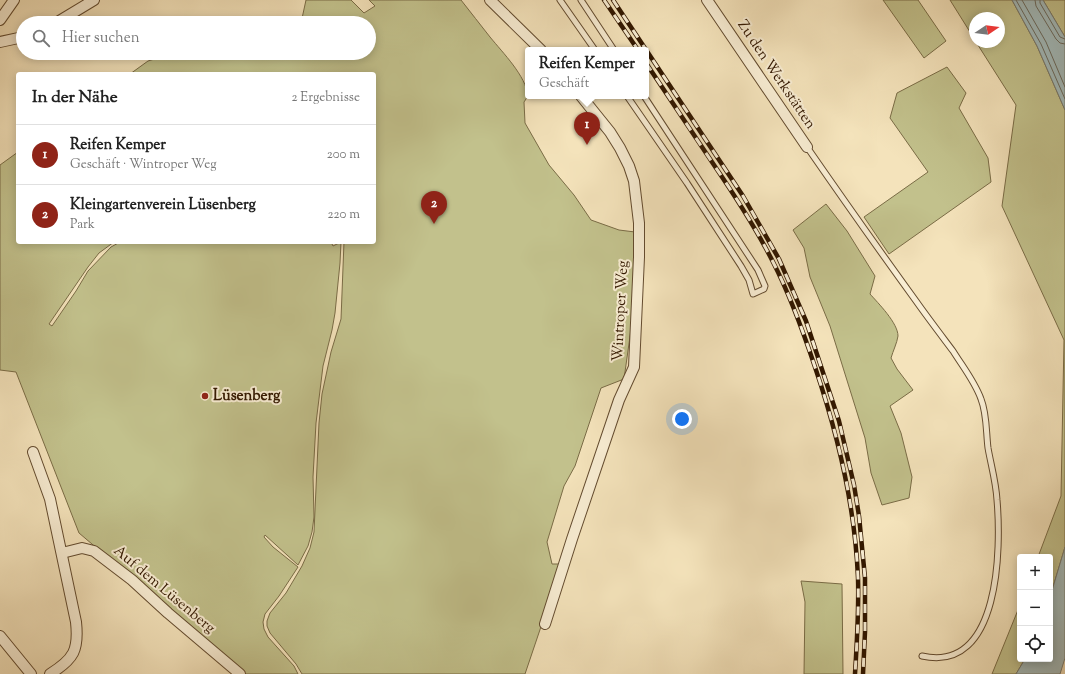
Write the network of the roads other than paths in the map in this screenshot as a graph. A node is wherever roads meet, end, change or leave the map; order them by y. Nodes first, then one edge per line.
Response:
1 (14, 0) edge
2 (94, 0) edge
3 (490, 0) edge
4 (560, 0) edge
5 (581, 0) edge
6 (707, 0) edge
7 (68, 16) edge
8 (0, 20) edge
9 (16, 38) edge
10 (0, 42) edge
11 (537, 47) edge
12 (593, 47) edge
13 (612, 47) edge
14 (583, 99) edge
15 (629, 99) edge
16 (646, 99) edge
17 (807, 147) joint
18 (33, 452) dead end
19 (62, 553) junction
20 (546, 624) dead end
21 (0, 636) edge
22 (922, 656) dead end
23 (31, 674) edge
24 (50, 674) edge
25 (240, 674) edge

1 - 8 street
2 - 7 street
3 - 11 street
4 - 12 lane
5 - 13 lane
6 - 17 street, Zu den Werkstätten
9 - 10 street
14 - 20 street, Wintroper Weg
15 - 16 lane
17 - 22 lane
18 - 19 street
19 - 24 street
19 - 25 street, Auf dem Lüsenberg
21 - 23 street

